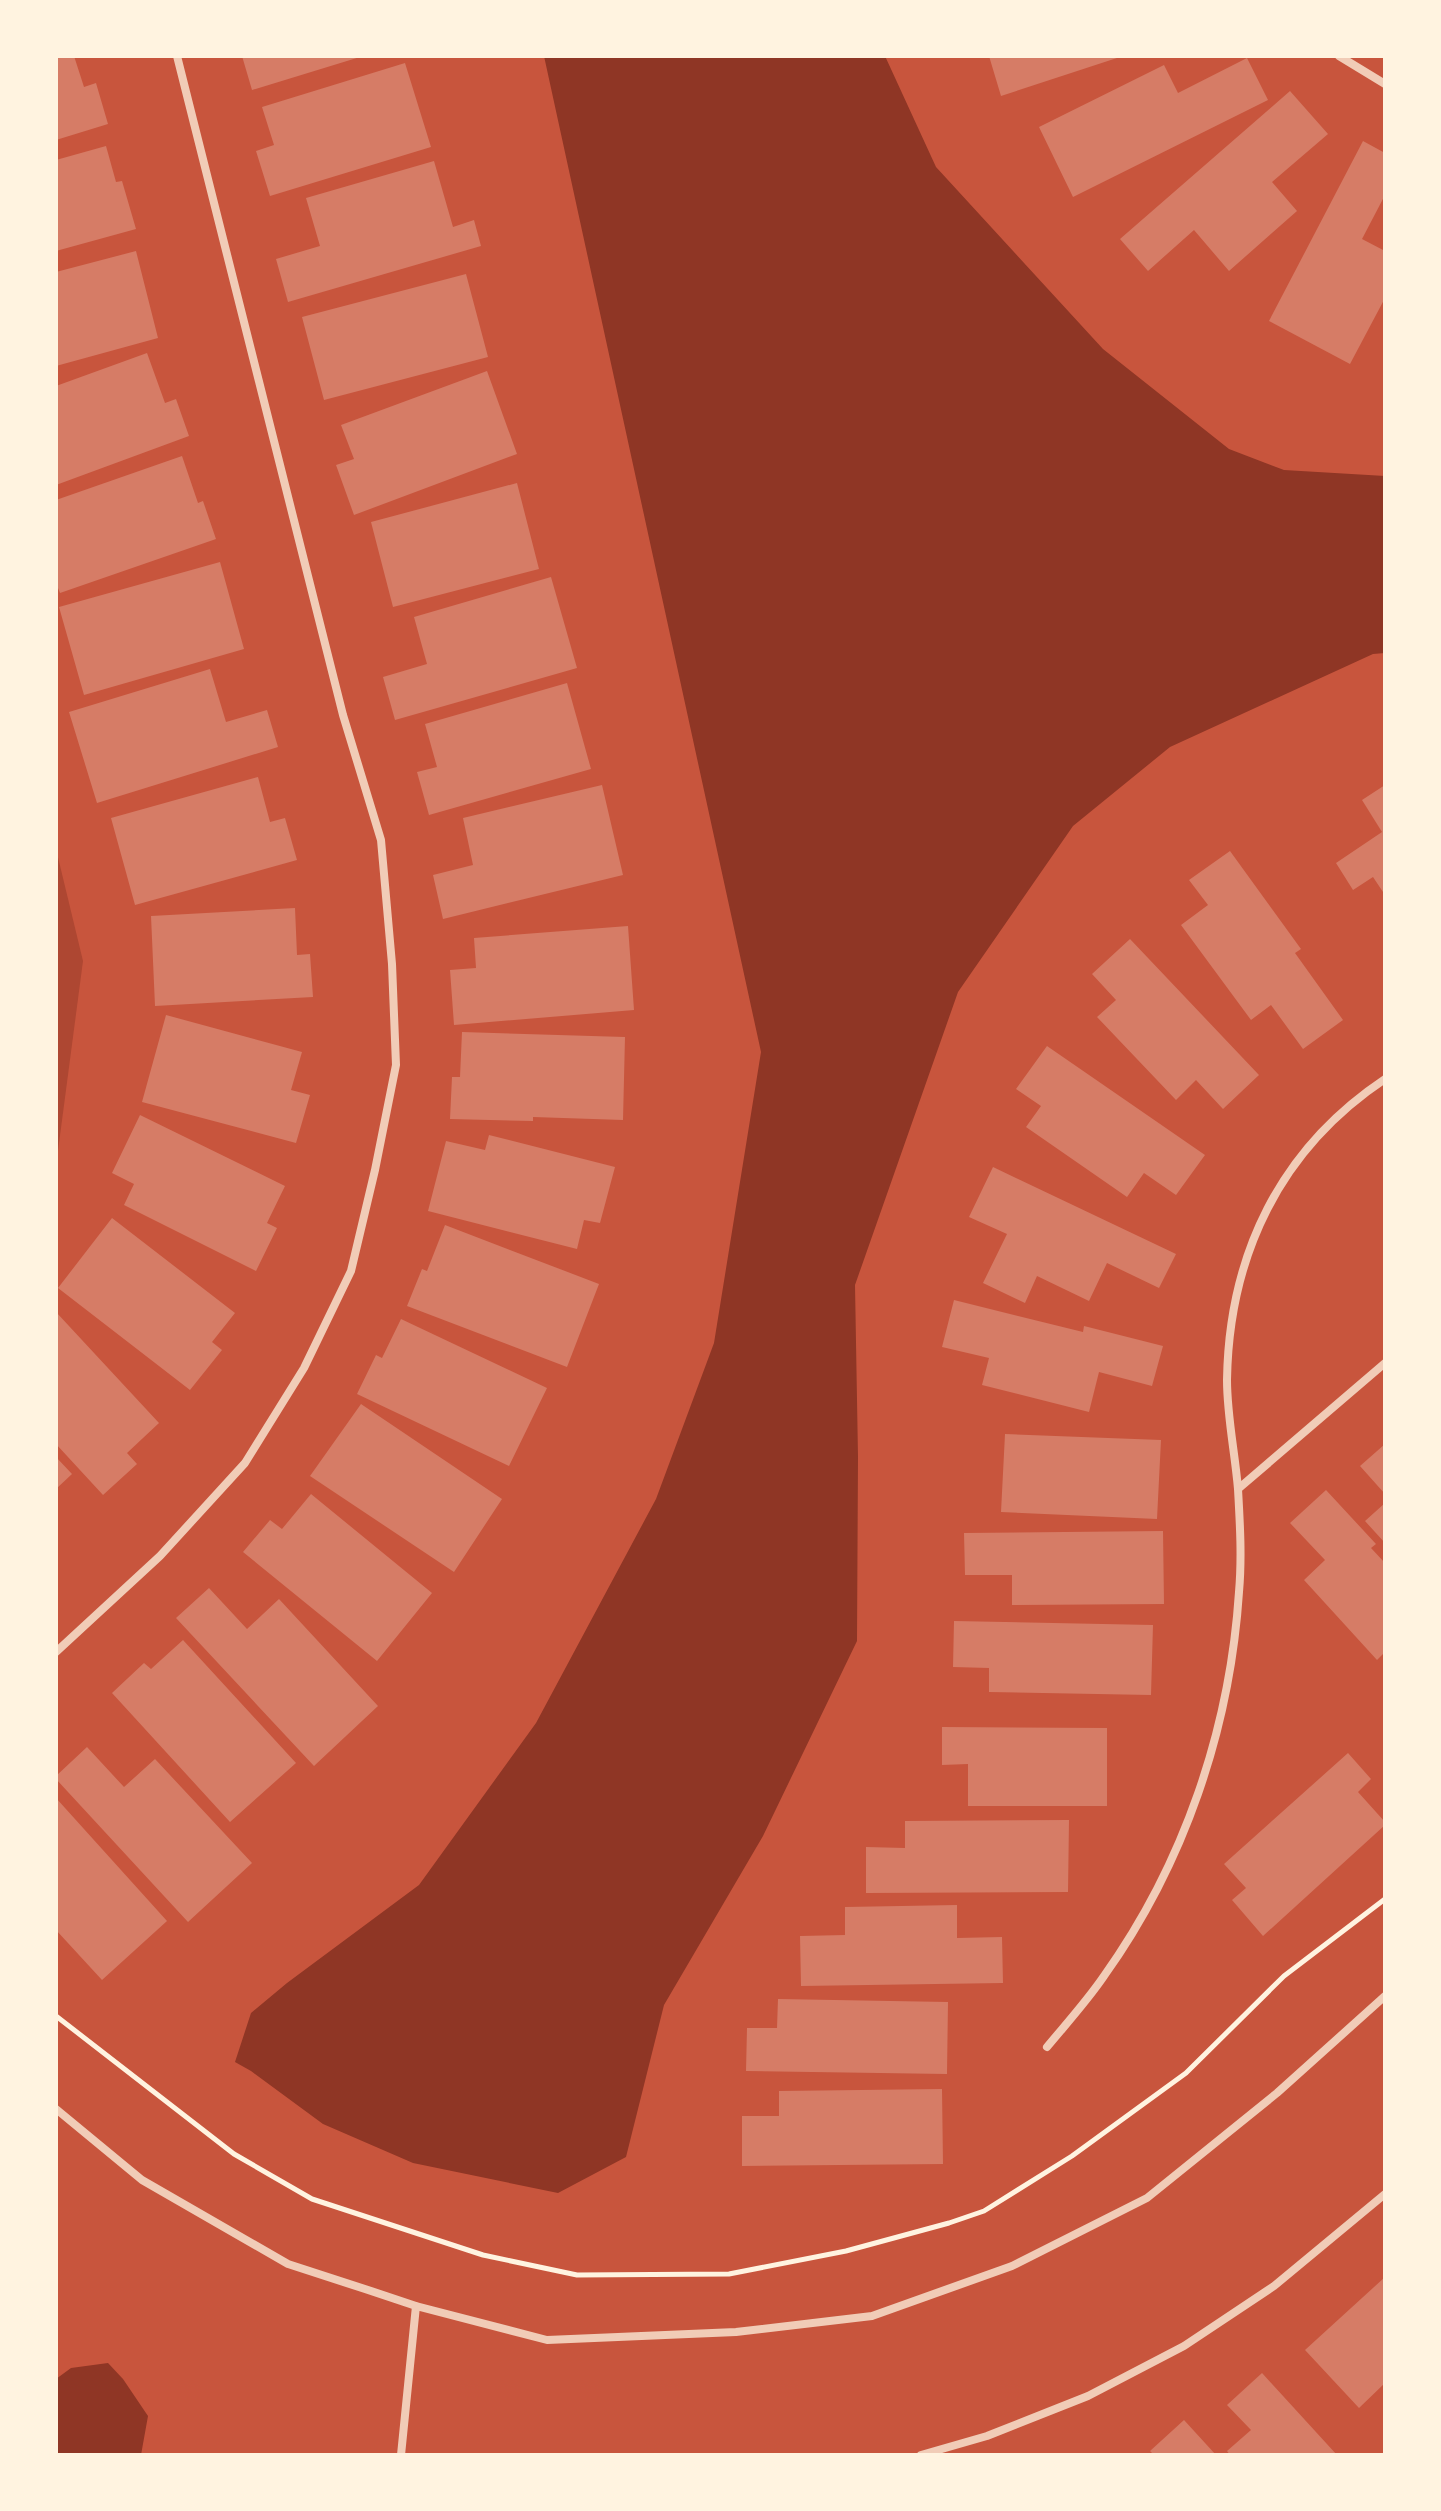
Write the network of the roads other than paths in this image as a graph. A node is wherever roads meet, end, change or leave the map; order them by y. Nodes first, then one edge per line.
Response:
1 (177, 56) edge
2 (1339, 56) edge
3 (1385, 84) edge
4 (1385, 1079) edge
5 (1385, 1363) edge
6 (1238, 1489) junction
7 (56, 1652) edge
8 (1385, 1996) edge
9 (1047, 2047) dead end
10 (56, 2109) edge
11 (1385, 2194) edge
12 (416, 2306) junction
13 (401, 2455) edge
14 (921, 2455) edge

1 - 7 street
2 - 3 street
4 - 6 street
5 - 6 street
6 - 9 street
8 - 12 street
10 - 12 street
11 - 14 street
12 - 13 street

